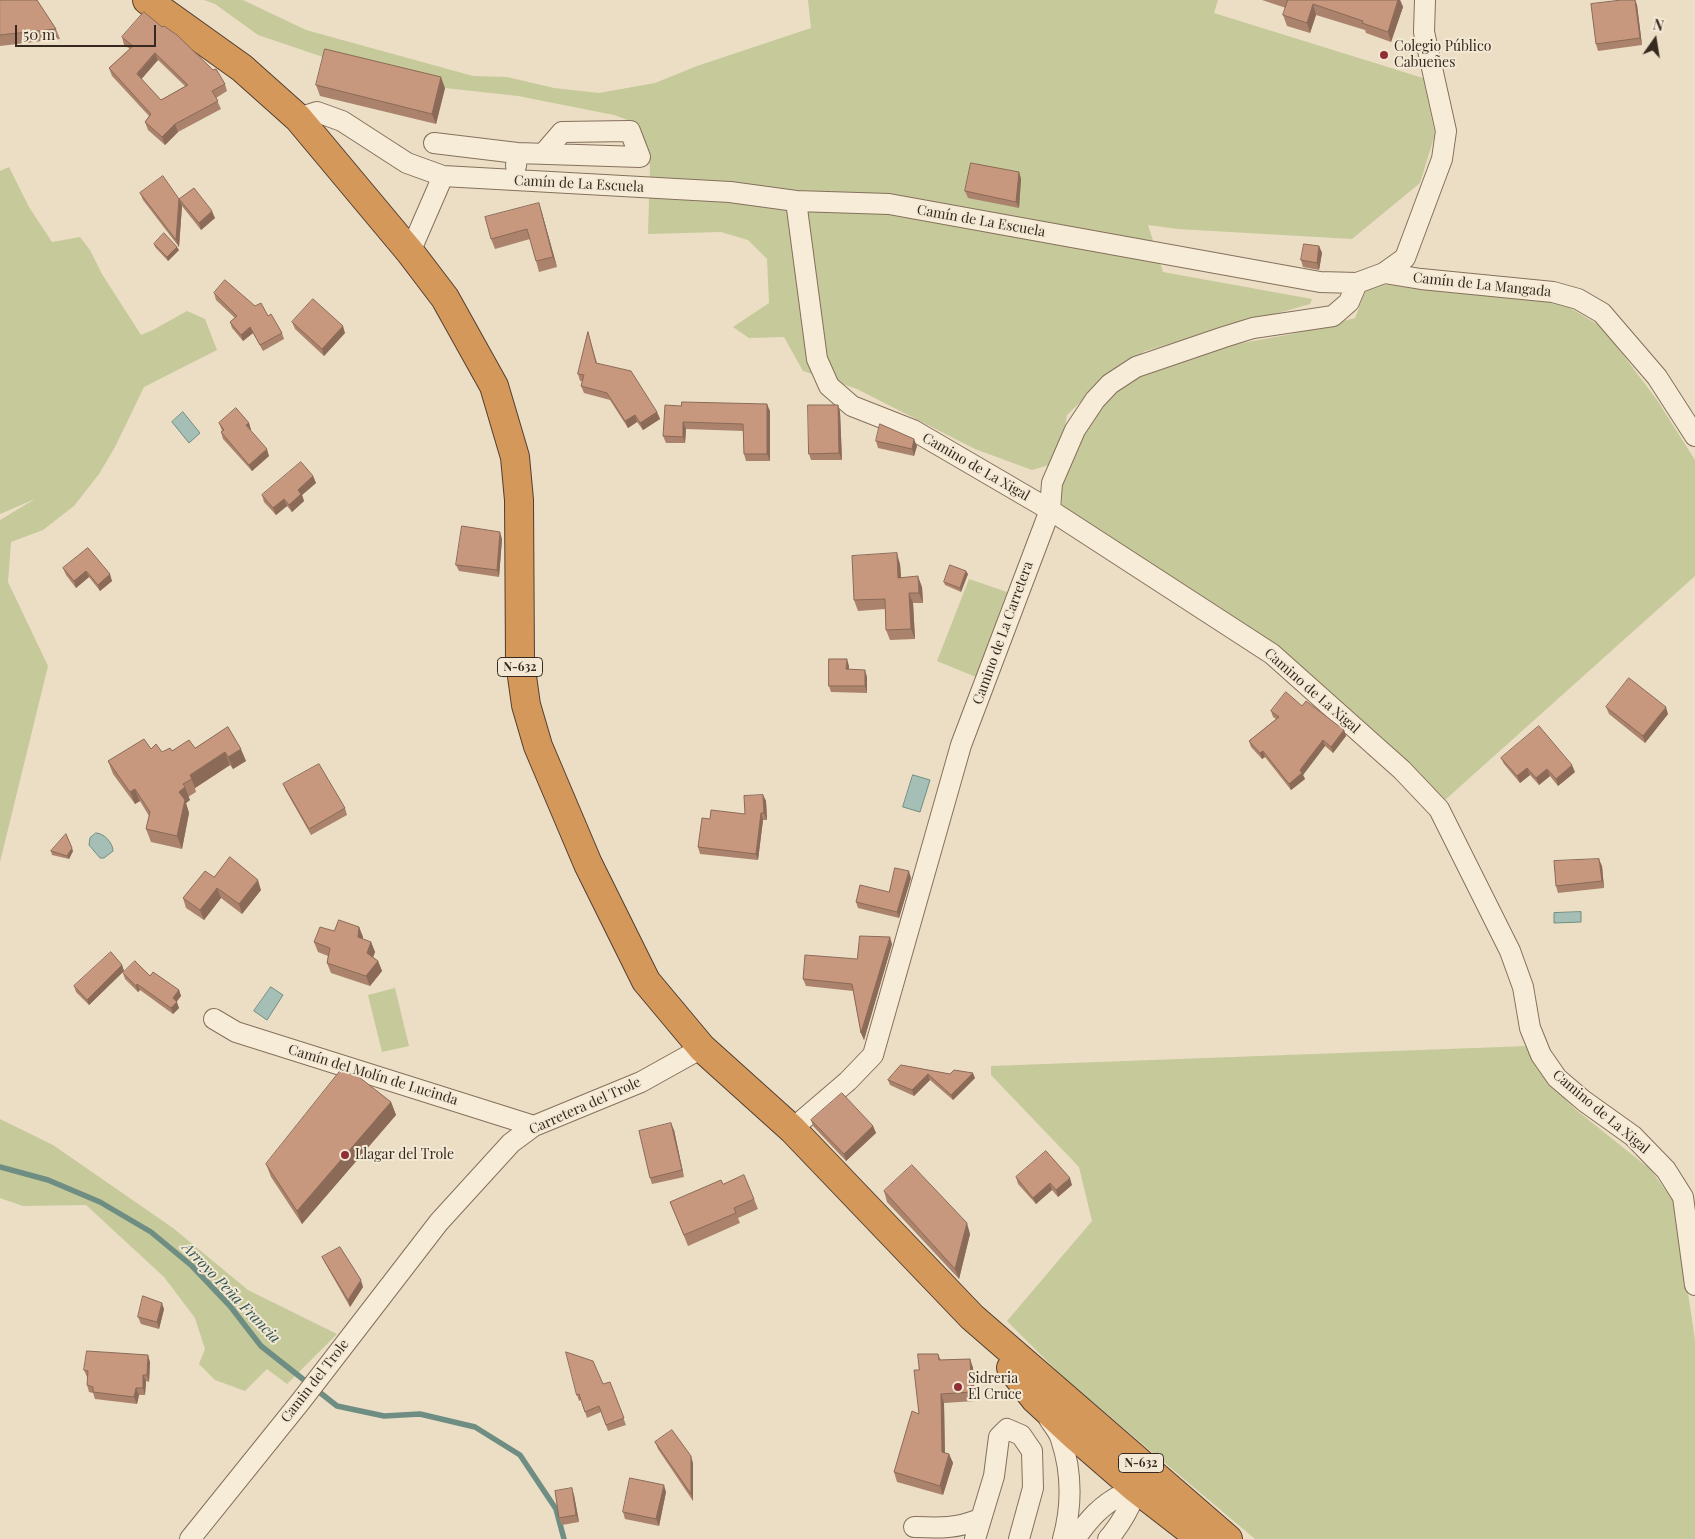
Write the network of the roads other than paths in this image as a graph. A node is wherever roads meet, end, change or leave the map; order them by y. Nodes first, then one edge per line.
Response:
1 (147, 0) edge
2 (1424, 0) edge
3 (298, 118) junction
4 (434, 143) dead end
5 (517, 153) junction
6 (543, 154) dead end
7 (443, 176) junction
8 (516, 180) junction
9 (796, 200) junction
10 (410, 252) junction
11 (1384, 273) junction
12 (1357, 283) junction
13 (1695, 436) edge
14 (1050, 510) junction
15 (214, 1019) dead end
16 (702, 1048) junction
17 (534, 1126) junction
18 (792, 1129) junction
19 (439, 1222) joint
20 (1695, 1285) edge
21 (1044, 1393) junction
22 (1135, 1488) junction
23 (980, 1519) junction
24 (914, 1527) dead end
25 (190, 1539) edge
26 (975, 1539) edge
27 (1019, 1539) edge
28 (1063, 1539) edge
29 (1075, 1539) edge
30 (1108, 1539) edge
31 (1201, 1539) edge
32 (1224, 1539) edge
33 (1228, 1539) edge

1 - 3 highway, N-632
2 - 11 street, Camín de La Escuela
3 - 7 street, Camín de La Escuela
3 - 10 highway, N-632
4 - 5 street
5 - 6 street
5 - 8 street
7 - 8 street, Camín de La Escuela
7 - 10 street
8 - 9 street, Camín de La Escuela
9 - 12 street, Camín de La Escuela
9 - 14 street, Camino de La Xigal
10 - 16 highway, N-632
11 - 12 street, Camín de La Escuela
11 - 13 street, Camín de La Mangada
12 - 14 street, Camino de La Carretera
14 - 18 street, Camino de La Carretera
14 - 20 street, Camino de La Xigal
15 - 17 street, Camín del Molín de Lucinda
16 - 17 street, Carretera del Trole
16 - 18 highway, N-632
17 - 19 street, Carretera del Trole
18 - 21 highway, N-632
19 - 25 street, Camin del Trole
21 - 22 highway
21 - 28 street
21 - 33 highway, N-632
22 - 29 street
22 - 30 street
22 - 31 highway
22 - 32 street
23 - 24 street
23 - 26 street
23 - 27 street

